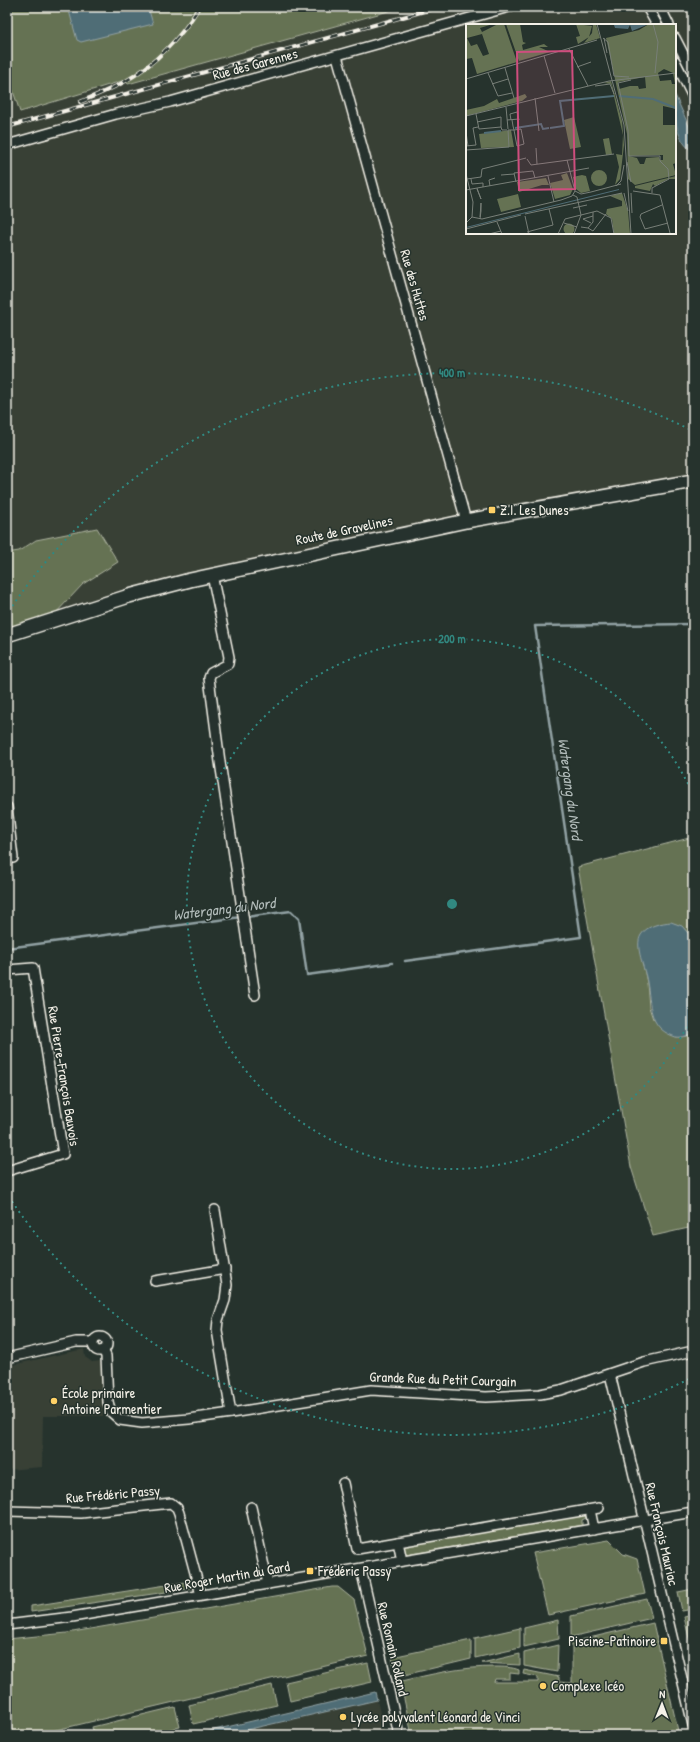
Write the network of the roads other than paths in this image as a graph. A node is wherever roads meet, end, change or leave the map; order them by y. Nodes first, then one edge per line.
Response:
1 (509, 7) edge
2 (648, 7) edge
3 (660, 7) edge
4 (656, 24) edge
5 (668, 24) edge
6 (676, 40) edge
7 (337, 56) junction
8 (676, 63) edge
9 (693, 73) edge
10 (693, 97) edge
11 (7, 145) edge
12 (693, 480) edge
13 (466, 521) junction
14 (212, 575) junction
15 (7, 635) edge
16 (7, 807) edge
17 (9, 840) edge
18 (12, 858) dead end
19 (7, 970) edge
20 (255, 995) dead end
21 (7, 1171) edge
22 (215, 1210) dead end
23 (225, 1269) junction
24 (155, 1281) dead end
25 (693, 1351) edge
26 (7, 1358) edge
27 (610, 1374) junction
28 (231, 1414) junction
29 (343, 1483) dead end
30 (251, 1507) dead end
31 (7, 1511) edge
32 (693, 1512) edge
33 (644, 1521) junction
34 (594, 1529) junction
35 (398, 1542) junction
36 (402, 1561) junction
37 (360, 1568) junction
38 (268, 1584) junction
39 (201, 1595) junction
40 (7, 1625) edge
41 (693, 1725) edge
42 (399, 1735) edge

1 - 7 street, Rue des Garennes
2 - 4 street
3 - 5 street
6 - 9 street
7 - 11 street, Rue des Garennes
7 - 13 street, Rue des Huttes
8 - 10 street
12 - 13 main road, Route de Gravelines
13 - 14 main road, Route de Gravelines
14 - 15 main road, Route de Gravelines
14 - 20 street
16 - 17 street
17 - 18 street
19 - 21 street, Rue Pierre-François Bauvois
22 - 23 street
23 - 24 street
23 - 28 street
25 - 27 street, Grande Rue du Petit Courgain
26 - 28 street, Grande Rue du Petit Courgain
27 - 28 street, Grande Rue du Petit Courgain
27 - 33 street, Rue François Mauriac
29 - 35 street
30 - 38 street
31 - 39 street, Rue Frédéric Passy
32 - 33 street, Rue Roger Martin du Gard
33 - 34 street, Rue Roger Martin du Gard
33 - 41 street, Rue François Mauriac
34 - 35 street
34 - 36 street, Rue Roger Martin du Gard
35 - 36 street
36 - 37 street, Rue Roger Martin du Gard
37 - 38 street, Rue Roger Martin du Gard
37 - 42 street, Rue Romain Rolland
38 - 39 street, Rue Roger Martin du Gard
39 - 40 street, Rue Roger Martin du Gard

